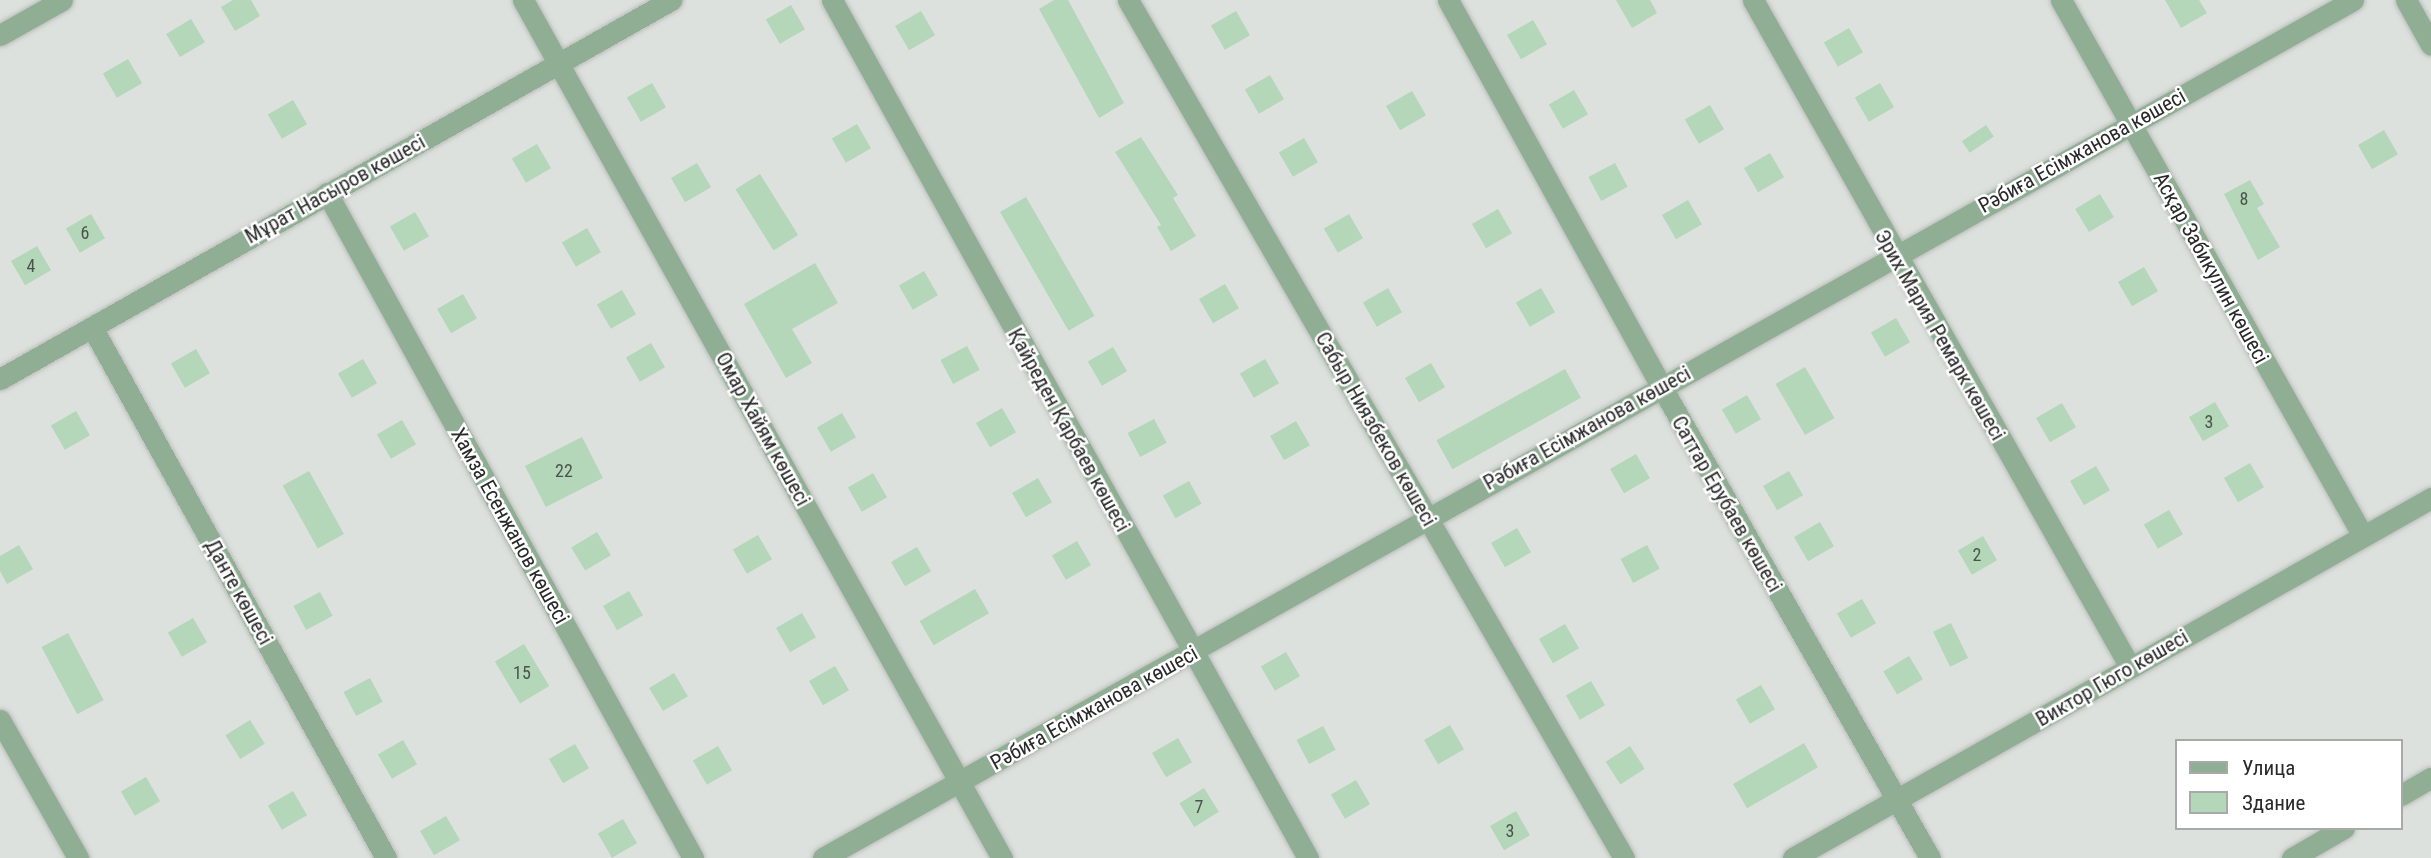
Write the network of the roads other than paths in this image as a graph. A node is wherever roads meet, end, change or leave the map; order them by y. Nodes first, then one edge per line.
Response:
1 (523, 0) edge
2 (671, 0) edge
3 (832, 0) edge
4 (1128, 0) edge
5 (1448, 0) edge
6 (1753, 0) edge
7 (2061, 0) edge
8 (2353, 0) edge
9 (2406, 0) edge
10 (51, 3) edge
11 (0, 35) edge
12 (2431, 45) edge
13 (559, 63) junction
14 (2130, 124) junction
15 (327, 193) junction
16 (1894, 255) junction
17 (92, 327) junction
18 (0, 379) edge
19 (1661, 386) junction
20 (2431, 498) edge
21 (1428, 518) junction
22 (2363, 536) junction
23 (1192, 654) junction
24 (2130, 667) junction
25 (0, 720) edge
26 (2431, 778) edge
27 (959, 782) junction
28 (2403, 794) edge
29 (1896, 801) junction
30 (2341, 830) edge
31 (78, 858) edge
32 (386, 858) edge
33 (693, 858) edge
34 (823, 858) edge
35 (1002, 858) edge
36 (1308, 858) edge
37 (1624, 858) edge
38 (1793, 858) edge
39 (1930, 858) edge
40 (2292, 858) edge

1 - 13 street, Омар Хайям көшесі
2 - 13 street, Мұрат Насыров көшесі
3 - 23 street, Қайреден Қарбаев көшесі
4 - 21 street, Сабыр Ниязбеков көшесі
5 - 19 street, Саттар Ерубаев көшесі
6 - 16 street, Эрих Мария Ремарк көшесі
7 - 14 street, Асқар Забикулин көшесі
8 - 14 street, Рәбиға Есімжанова көшесі
9 - 12 street
10 - 11 street
13 - 15 street, Мұрат Насыров көшесі
13 - 27 street, Омар Хайям көшесі
14 - 16 street, Рәбиға Есімжанова көшесі
14 - 22 street, Асқар Забикулин көшесі
15 - 17 street, Мұрат Насыров көшесі
15 - 33 street, Хамза Есенжанов көшесі
16 - 19 street, Рәбиға Есімжанова көшесі
16 - 24 street, Эрих Мария Ремарк көшесі
17 - 18 street, Мұрат Насыров көшесі
17 - 32 street, Данте көшесі
19 - 21 street, Рәбиға Есімжанова көшесі
19 - 29 street, Саттар Ерубаев көшесі
20 - 22 street, Виктор Гюго көшесі
21 - 23 street, Рәбиға Есімжанова көшесі
21 - 37 street, Сабыр Ниязбеков көшесі
22 - 24 street, Виктор Гюго көшесі
23 - 27 street, Рәбиға Есімжанова көшесі
23 - 36 street, Қайреден Қарбаев көшесі
24 - 29 street, Виктор Гюго көшесі
25 - 31 street
26 - 28 street
27 - 34 street, Рәбиға Есімжанова көшесі
27 - 35 street, Омар Хайям көшесі
29 - 38 street, Виктор Гюго көшесі
29 - 39 street, Саттар Ерубаев көшесі
30 - 40 street

